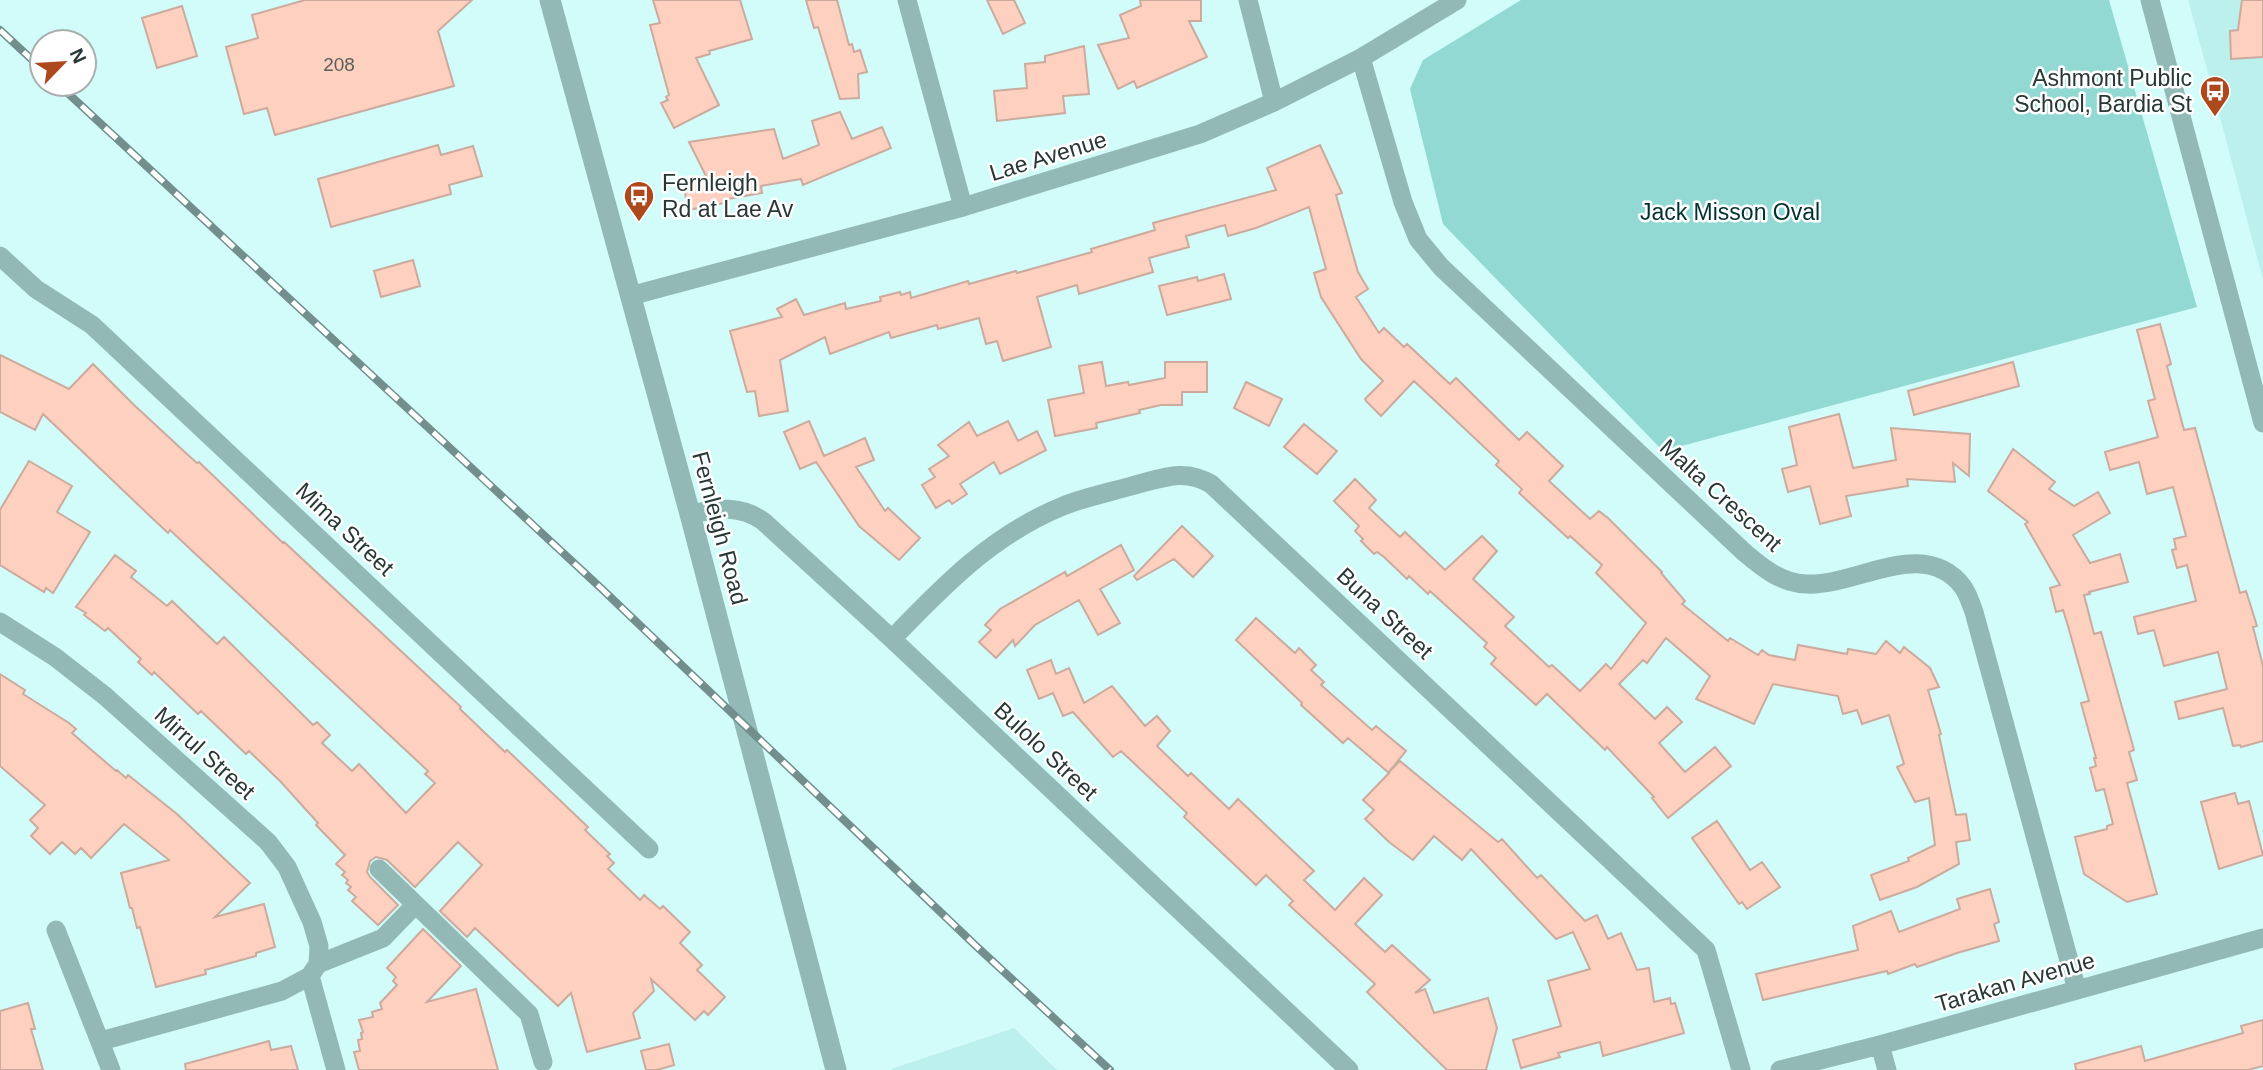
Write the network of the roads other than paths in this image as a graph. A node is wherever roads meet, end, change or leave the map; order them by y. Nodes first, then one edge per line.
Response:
1 (550, 0) edge
2 (907, 0) edge
3 (1248, 0) edge
4 (1457, 0) edge
5 (2150, 0) edge
6 (1362, 58) junction
7 (1275, 102) junction
8 (963, 206) junction
9 (0, 256) edge
10 (629, 296) junction
11 (2263, 423) edge
12 (690, 514) junction
13 (0, 622) edge
14 (892, 639) junction
15 (649, 849) dead end
16 (379, 869) dead end
17 (415, 905) junction
18 (56, 930) dead end
19 (2263, 937) edge
20 (314, 970) junction
21 (2077, 990) junction
22 (101, 1041) junction
23 (1880, 1045) junction
24 (543, 1062) dead end
25 (110, 1070) edge
26 (336, 1070) edge
27 (836, 1070) edge
28 (1349, 1070) edge
29 (1741, 1070) edge
30 (1780, 1070) edge
31 (1887, 1070) edge

1 - 10 street, Fernleigh Road
2 - 8 street
3 - 7 street
4 - 6 street, Lae Avenue
5 - 11 street
6 - 7 street, Lae Avenue
6 - 21 street, Malta Crescent
7 - 8 street, Lae Avenue
8 - 10 street, Lae Avenue
9 - 15 street, Mima Street
10 - 12 street, Fernleigh Road
12 - 14 street, Bulolo Street
12 - 27 street, Fernleigh Road
13 - 20 street, Mirrul Street
14 - 28 street, Bulolo Street
14 - 29 street, Buna Street
16 - 17 street
17 - 20 street
17 - 24 street
18 - 22 street
19 - 21 street, Tarakan Avenue
20 - 22 street
20 - 26 street, Mirrul Street
21 - 23 street, Tarakan Avenue
22 - 25 street
23 - 30 street, Tarakan Avenue
23 - 31 street

